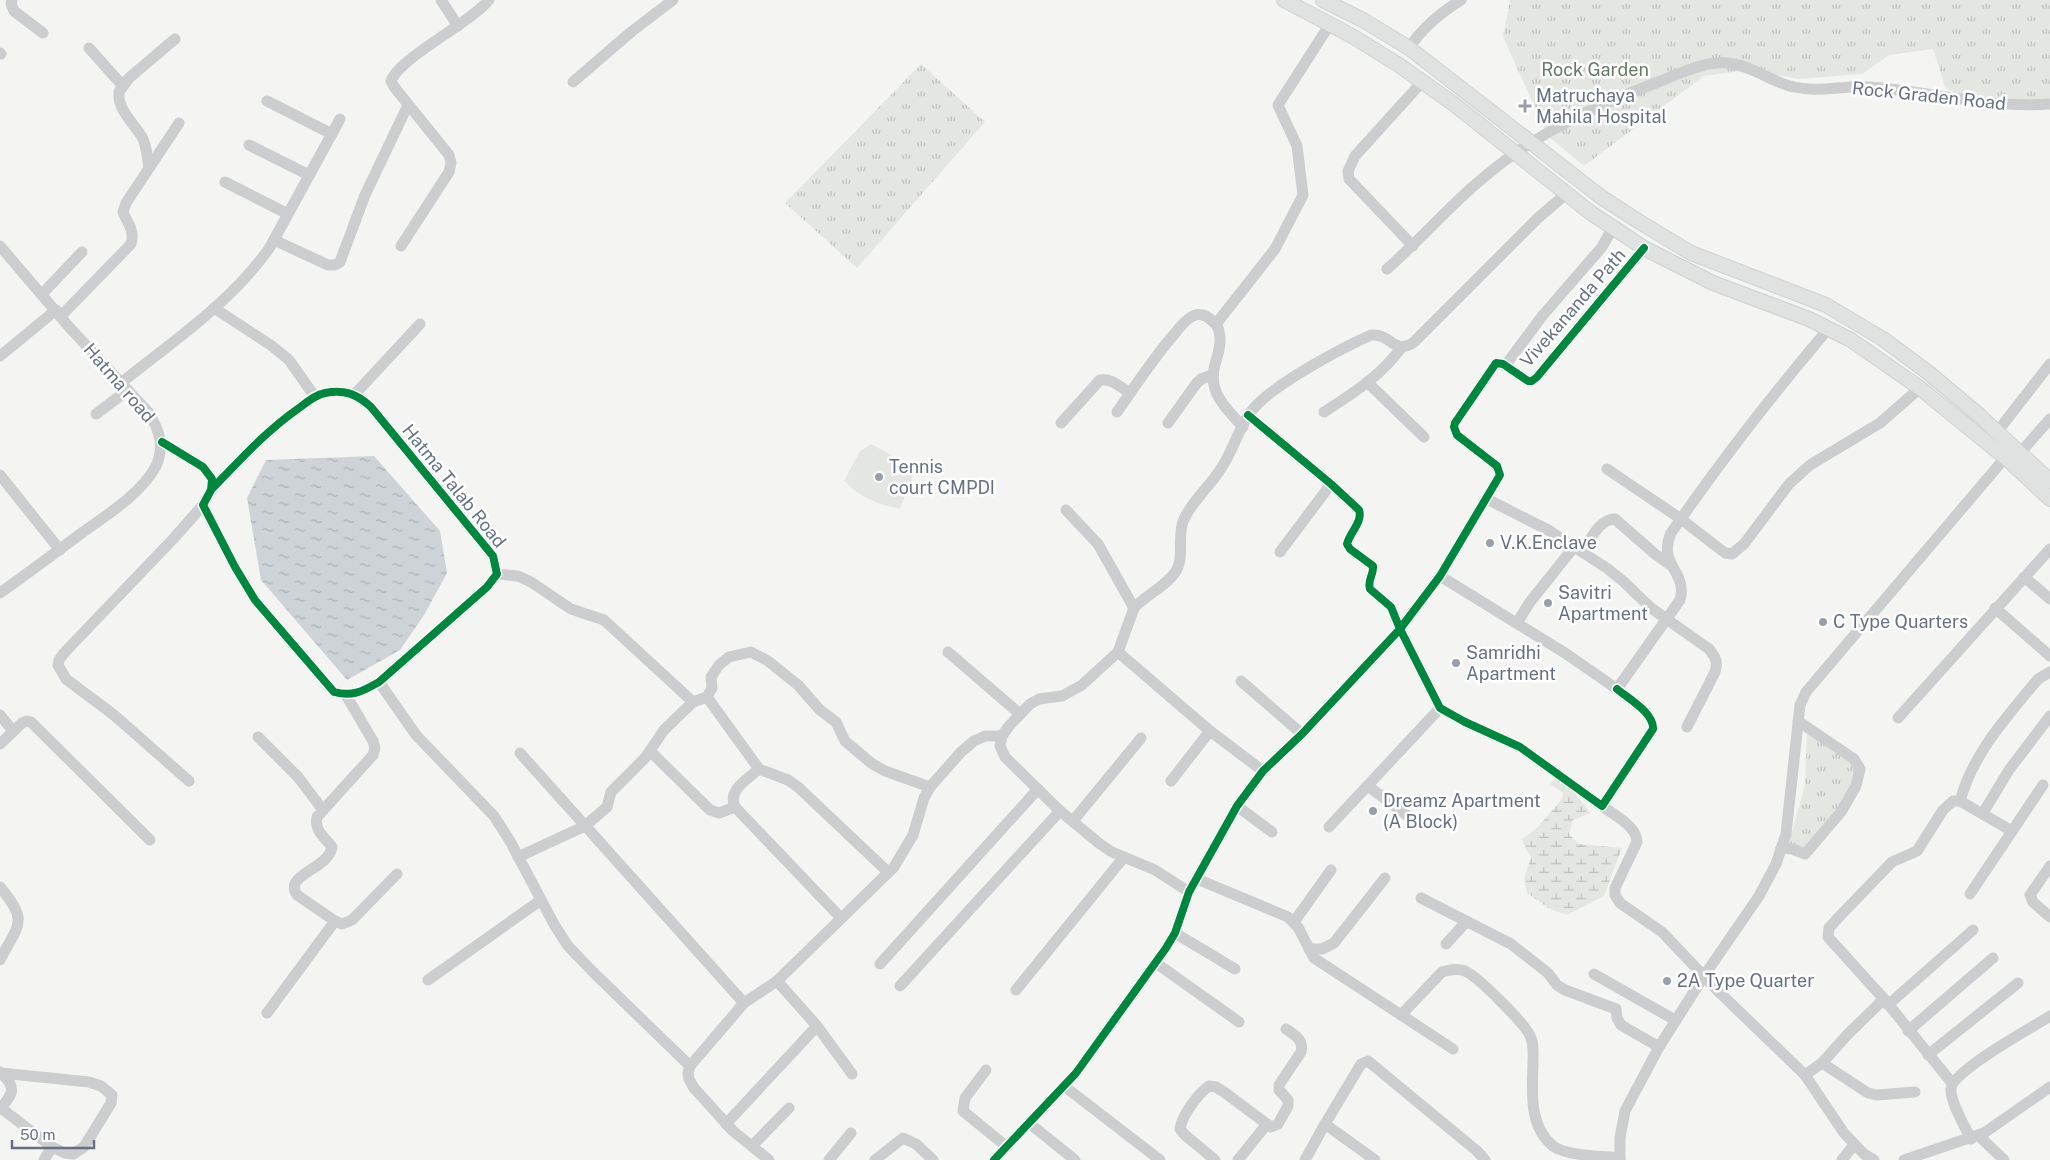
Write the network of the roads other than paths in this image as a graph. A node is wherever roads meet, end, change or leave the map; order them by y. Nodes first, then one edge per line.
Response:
1 (12, 0) edge
2 (441, 0) edge
3 (489, 0) edge
4 (673, 0) edge
5 (1284, 0) edge
6 (1323, 0) edge
7 (1461, 0) edge
8 (1330, 24) junction
9 (458, 26) junction
10 (43, 32) dead end
11 (176, 40) dead end
12 (89, 48) dead end
13 (1409, 48) junction
14 (573, 82) dead end
15 (1422, 82) junction
16 (122, 85) junction
17 (267, 101) dead end
18 (2050, 104) edge
19 (408, 105) junction
20 (340, 119) dead end
21 (179, 123) dead end
22 (332, 134) junction
23 (1530, 143) junction
24 (250, 145) dead end
25 (1517, 153) junction
26 (148, 167) junction
27 (309, 175) junction
28 (225, 182) dead end
29 (1566, 194) junction
30 (288, 214) junction
31 (1612, 229) junction
32 (274, 240) junction
33 (0, 246) edge
34 (401, 246) dead end
35 (1413, 246) junction
36 (1644, 248) junction
37 (82, 252) dead end
38 (1387, 269) dead end
39 (42, 294) junction
40 (214, 308) junction
41 (58, 313) junction
42 (420, 324) dead end
43 (1216, 324) junction
44 (1829, 328) junction
45 (1401, 348) junction
46 (0, 356) edge
47 (2050, 364) edge
48 (1505, 366) junction
49 (1212, 375) junction
50 (1367, 382) junction
51 (125, 387) junction
52 (1920, 388) junction
53 (1130, 393) junction
54 (354, 394) junction
55 (315, 396) junction
56 (1116, 412) dead end
57 (1324, 412) dead end
58 (96, 414) dead end
59 (1248, 415) junction
60 (2050, 419) edge
61 (1061, 423) dead end
62 (1168, 423) dead end
63 (1243, 427) junction
64 (1997, 432) junction
65 (1424, 437) dead end
66 (162, 442) junction
67 (2013, 453) junction
68 (1607, 469) dead end
69 (0, 475) edge
70 (2050, 481) edge
71 (1331, 484) junction
72 (212, 490) junction
73 (1487, 499) junction
74 (2050, 499) edge
75 (203, 505) junction
76 (1066, 510) dead end
77 (1681, 519) junction
78 (2050, 548) edge
79 (60, 550) junction
80 (1578, 550) junction
81 (1280, 552) dead end
82 (1672, 566) junction
83 (497, 574) junction
84 (1440, 576) junction
85 (2024, 576) junction
86 (0, 593) edge
87 (2050, 599) edge
88 (1134, 608) junction
89 (1995, 608) junction
90 (1667, 620) junction
91 (1517, 623) junction
92 (1400, 629) junction
93 (948, 652) dead end
94 (1118, 652) junction
95 (2050, 656) edge
96 (2050, 672) edge
97 (1241, 681) dead end
98 (379, 682) junction
99 (1617, 689) junction
100 (346, 695) junction
101 (707, 697) junction
102 (693, 702) junction
103 (1440, 708) junction
104 (1020, 714) junction
105 (0, 715) edge
106 (2050, 716) edge
107 (1898, 718) dead end
108 (1798, 721) junction
109 (1687, 727) dead end
110 (13, 731) junction
111 (1210, 731) junction
112 (1302, 734) junction
113 (1002, 736) junction
114 (258, 737) dead end
115 (1141, 738) dead end
116 (0, 744) edge
117 (650, 752) junction
118 (520, 754) dead end
119 (759, 769) junction
120 (1263, 772) junction
121 (189, 781) dead end
122 (1171, 781) dead end
123 (2042, 785) dead end
124 (1368, 786) junction
125 (930, 787) junction
126 (1038, 789) junction
127 (1960, 801) junction
128 (1237, 806) junction
129 (1602, 806) junction
130 (735, 807) junction
131 (322, 810) junction
132 (1060, 810) junction
133 (1983, 813) junction
134 (1412, 819) dead end
135 (1073, 821) junction
136 (585, 826) junction
137 (1329, 827) dead end
138 (2012, 831) junction
139 (1272, 832) dead end
140 (150, 840) dead end
141 (1781, 848) junction
142 (518, 856) junction
143 (1124, 857) junction
144 (2050, 866) edge
145 (1331, 870) dead end
146 (888, 872) junction
147 (397, 874) dead end
148 (1385, 878) dead end
149 (1197, 879) junction
150 (0, 887) edge
151 (1189, 892) junction
152 (1970, 894) dead end
153 (1421, 898) dead end
154 (541, 900) junction
155 (2050, 917) edge
156 (841, 918) junction
157 (335, 920) junction
158 (1294, 922) junction
159 (1466, 922) junction
160 (1973, 930) dead end
161 (1174, 933) junction
162 (1446, 944) dead end
163 (1309, 949) junction
164 (1993, 958) dead end
165 (0, 960) edge
166 (1156, 963) junction
167 (880, 964) dead end
168 (1235, 969) dead end
169 (1594, 974) dead end
170 (1704, 976) junction
171 (428, 980) dead end
172 (777, 981) junction
173 (2018, 983) dead end
174 (900, 986) dead end
175 (1016, 990) dead end
176 (1886, 1002) junction
177 (744, 1003) junction
178 (267, 1013) dead end
179 (1400, 1015) junction
180 (2050, 1016) edge
181 (1675, 1020) junction
182 (1239, 1022) dead end
183 (817, 1026) junction
184 (1286, 1029) dead end
185 (1908, 1031) junction
186 (1659, 1047) junction
187 (1453, 1049) dead end
188 (1928, 1054) junction
189 (1822, 1063) junction
190 (690, 1066) junction
191 (986, 1070) dead end
192 (1, 1072) edge
193 (852, 1074) dead end
194 (1805, 1075) junction
195 (1952, 1083) junction
196 (1064, 1086) junction
197 (2050, 1087) edge
198 (1915, 1092) dead end
199 (789, 1108) dead end
200 (0, 1109) edge
201 (1029, 1123) junction
202 (726, 1124) junction
203 (1267, 1124) junction
204 (1325, 1124) junction
205 (851, 1134) dead end
206 (1975, 1138) junction
207 (1854, 1145) junction
208 (752, 1146) junction
209 (52, 1147) junction
210 (1007, 1147) junction
211 (1620, 1159) edge
212 (44, 1160) edge
213 (769, 1160) edge
214 (829, 1160) edge
215 (875, 1160) edge
216 (933, 1160) edge
217 (994, 1160) edge
218 (1075, 1160) edge
219 (1160, 1160) edge
220 (1215, 1160) edge
221 (1238, 1160) edge
222 (1305, 1160) edge
223 (1375, 1160) edge
224 (1485, 1160) edge
225 (1842, 1160) edge
226 (1874, 1160) edge
227 (1904, 1160) edge
228 (2004, 1160) edge

1 - 10 street
2 - 9 street
3 - 9 street
4 - 14 street
5 - 8 main road
6 - 13 main road
7 - 13 street
8 - 15 main road
8 - 43 street
9 - 19 street
11 - 16 street
12 - 16 street
13 - 23 main road
15 - 25 main road
15 - 35 street
16 - 26 street
17 - 22 street
18 - 23 street, Rock Graden Road
19 - 32 street
19 - 34 street
20 - 22 street
21 - 26 street
22 - 27 street
23 - 25 street, Rock Graden Road
23 - 64 main road
24 - 27 street
25 - 29 main road
25 - 35 street, Rock Graden Road
26 - 41 street
27 - 30 street
28 - 30 street
29 - 31 main road
29 - 45 street
30 - 32 street
31 - 36 main road
31 - 48 street
32 - 40 street
33 - 39 street, Hatma road
35 - 38 street, Rock Graden Road
36 - 44 main road
36 - 48 street, Vivekananda Path
37 - 39 street
39 - 41 street, Hatma road
40 - 51 street
40 - 55 street
41 - 46 street
41 - 51 street, Hatma road
42 - 54 street
43 - 49 street
43 - 53 street
44 - 52 main road
44 - 77 street
45 - 50 street
45 - 59 street
47 - 64 street
48 - 73 street, Vivekananda Path
49 - 62 street
49 - 63 street
50 - 57 street
50 - 65 street
51 - 58 street
51 - 66 street, Hatma road
52 - 67 main road
52 - 77 street
53 - 56 street
53 - 61 street
54 - 55 street
54 - 83 street, Hatma Talab Road
55 - 72 street
59 - 63 street
59 - 71 street
60 - 67 street
63 - 88 street
64 - 67 main road
66 - 72 street
66 - 79 street, Hatma road
67 - 70 main road
67 - 74 main road
67 - 108 street
68 - 77 street
69 - 79 street
71 - 81 street
71 - 92 street
72 - 75 street
73 - 80 street
73 - 84 street, Vivekananda Path
75 - 100 street
75 - 121 street
76 - 88 street
77 - 82 street
78 - 85 street
79 - 86 street, Hatma road
80 - 82 street
80 - 90 street
80 - 91 street
82 - 90 street
83 - 98 street, Hatma Talab Road
83 - 102 street
84 - 91 street
84 - 92 street, Vivekananda Path
85 - 87 street
85 - 89 street
88 - 94 street
89 - 95 street
89 - 107 street
90 - 99 street
90 - 109 street
91 - 99 street
92 - 103 street
92 - 112 street, Vivekananda Path
93 - 104 street
94 - 104 street
94 - 111 street
96 - 127 street
97 - 112 street
98 - 100 street, Hatma Talab Road
98 - 142 street
99 - 129 street
100 - 131 street
101 - 102 street
101 - 119 street
101 - 125 street
102 - 117 street
103 - 124 street
103 - 129 street
104 - 113 street
105 - 110 street
106 - 133 street
108 - 141 street
108 - 141 street
110 - 116 street
110 - 140 street
111 - 120 street
111 - 122 street
112 - 120 street, Vivekananda Path
113 - 125 street
113 - 126 street
114 - 131 street
115 - 135 street
117 - 130 street
117 - 136 street
118 - 136 street
119 - 130 street
119 - 146 street
120 - 128 street, Vivekananda Path
123 - 138 street
124 - 134 street
124 - 137 street
125 - 146 street
126 - 132 street
126 - 167 street
127 - 133 street
127 - 176 street
128 - 139 street
128 - 149 street, Vivekananda Path
129 - 170 street
130 - 156 street
131 - 157 street
132 - 135 street
132 - 174 street
133 - 138 street
135 - 143 street
136 - 142 street
136 - 177 street
138 - 152 street
141 - 170 street
142 - 154 street
143 - 151 street
143 - 175 street
144 - 155 street
145 - 158 street
146 - 156 street
147 - 157 street
148 - 163 street
149 - 151 street, Vivekananda Path
149 - 158 street
150 - 165 street
151 - 161 street, Vivekananda Path
153 - 159 street
154 - 171 street
154 - 190 street
156 - 172 street
157 - 178 street
158 - 163 street
159 - 162 street
159 - 186 street
160 - 176 street
161 - 166 street, Vivekananda Path
161 - 168 street
163 - 179 street
164 - 185 street
166 - 182 street
166 - 196 street, Vivekananda Path
169 - 181 street
170 - 181 street
170 - 194 street
172 - 177 street
172 - 183 street
173 - 188 street
176 - 185 street
176 - 189 street
177 - 190 street
179 - 187 street
179 - 211 street
180 - 195 street
181 - 186 street
183 - 193 street
183 - 202 street
184 - 203 street
185 - 188 street
186 - 211 street
188 - 195 street
189 - 194 street
189 - 198 street
190 - 202 street
191 - 210 street
192 - 200 street
192 - 209 street
194 - 207 street
195 - 206 street
196 - 201 street, Vivekananda Path
196 - 219 street
197 - 206 street
199 - 208 street
200 - 209 street
201 - 210 street, Vivekananda Path
201 - 218 street
202 - 208 street
203 - 220 street
203 - 221 street
204 - 222 street
204 - 223 street
204 - 224 street
205 - 214 street
206 - 227 street
206 - 228 street
207 - 225 street
207 - 226 street
208 - 213 street
209 - 212 street
210 - 217 street, Vivekananda Path
215 - 216 street

